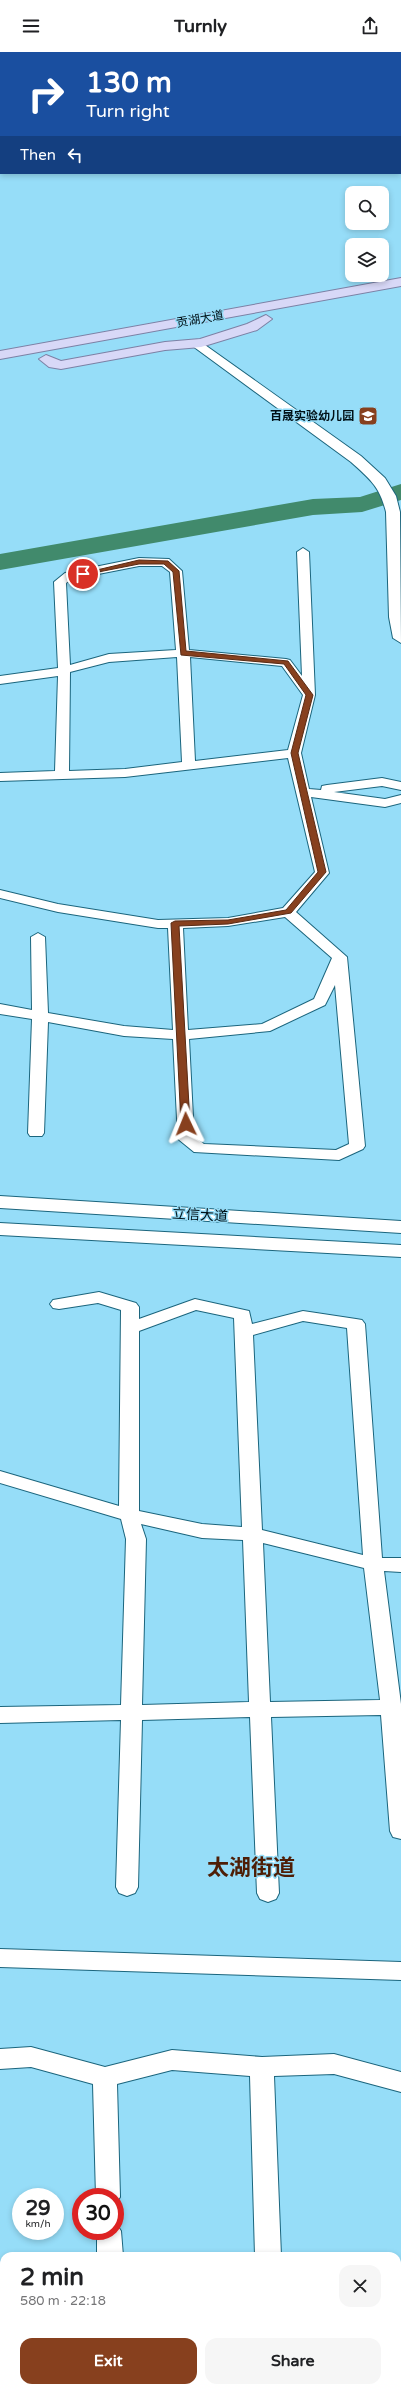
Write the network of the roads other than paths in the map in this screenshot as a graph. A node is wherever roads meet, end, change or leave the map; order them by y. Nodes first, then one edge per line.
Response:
1 (401, 282) edge
2 (401, 294) edge
3 (266, 319) junction
4 (200, 344) junction
5 (0, 355) edge
6 (46, 359) junction
7 (0, 367) edge
8 (396, 512) junction
9 (303, 552) dead end
10 (401, 591) edge
11 (401, 638) edge
12 (183, 653) junction
13 (64, 670) junction
14 (0, 680) edge
15 (309, 695) junction
16 (294, 753) junction
17 (189, 765) junction
18 (62, 775) junction
19 (0, 777) edge
20 (401, 786) edge
21 (303, 792) junction
22 (401, 799) edge
23 (0, 894) edge
24 (288, 912) junction
25 (175, 923) junction
26 (38, 937) dead end
27 (340, 957) junction
28 (0, 1009) edge
29 (40, 1016) junction
30 (182, 1034) junction
31 (36, 1133) dead end
32 (0, 1202) edge
33 (401, 1227) edge
34 (0, 1229) edge
35 (401, 1251) edge
36 (59, 1304) dead end
37 (130, 1328) junction
38 (244, 1332) junction
39 (0, 1477) edge
40 (130, 1515) junction
41 (254, 1534) junction
42 (373, 1564) junction
43 (401, 1565) edge
44 (391, 1706) junction
45 (260, 1708) junction
46 (131, 1712) junction
47 (0, 1715) edge
48 (401, 1831) edge
49 (127, 1887) dead end
50 (268, 1893) dead end
51 (0, 1958) edge
52 (401, 1971) edge
53 (0, 2059) edge
54 (262, 2067) junction
55 (105, 2077) junction
56 (401, 2082) edge
57 (108, 2188) edge
58 (109, 2240) edge
59 (110, 2252) edge
60 (268, 2252) edge

1 - 5 main road, 贡湖大道
2 - 3 main road, 贡湖大道
3 - 4 main road
3 - 6 main road, 贡湖大道
4 - 6 main road
4 - 8 street
6 - 7 main road, 贡湖大道
8 - 10 street
8 - 11 street
9 - 15 street
12 - 13 street
12 - 13 street
12 - 15 street
12 - 17 street
13 - 14 street
13 - 18 street
15 - 16 street
16 - 17 street
16 - 21 street
17 - 18 street
18 - 19 street
20 - 21 street
21 - 22 street
21 - 24 street
23 - 25 street
24 - 25 street
24 - 27 street
25 - 30 street
26 - 29 street
27 - 30 street
27 - 30 street
28 - 29 street
29 - 30 street
29 - 31 street
32 - 33 street, 立信大道
34 - 35 street, 立信大道
36 - 37 street
37 - 38 street
37 - 40 street
38 - 41 street
38 - 42 street
39 - 40 street
40 - 41 street
40 - 46 street
41 - 42 street
41 - 45 street
42 - 43 street
42 - 44 street
44 - 45 street
44 - 48 street
45 - 46 street
45 - 50 street
46 - 47 street
46 - 49 street
51 - 52 street
53 - 55 street
54 - 55 street
54 - 56 street
54 - 60 street
55 - 57 street
58 - 59 street

